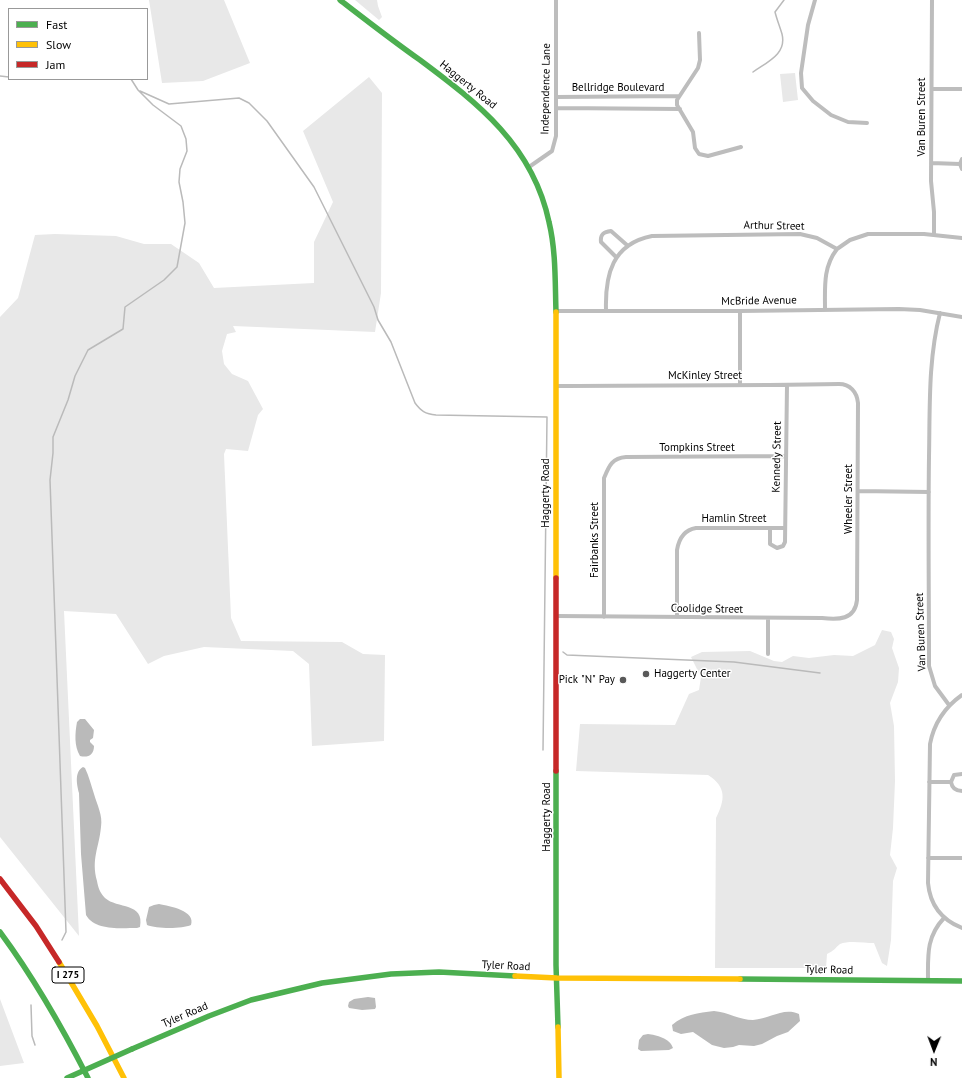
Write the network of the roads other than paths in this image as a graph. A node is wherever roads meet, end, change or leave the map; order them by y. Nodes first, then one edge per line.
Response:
1 (340, 0) edge
2 (556, 0) edge
3 (815, 0) edge
4 (932, 0) edge
5 (699, 33) dead end
6 (932, 89) junction
7 (962, 89) edge
8 (679, 96) junction
9 (556, 97) junction
10 (678, 107) junction
11 (556, 108) junction
12 (867, 122) dead end
13 (741, 147) dead end
14 (962, 159) edge
15 (931, 163) junction
16 (960, 164) junction
17 (529, 167) junction
18 (962, 169) edge
19 (934, 235) junction
20 (962, 238) edge
21 (628, 246) junction
22 (837, 249) junction
23 (616, 258) junction
24 (825, 309) junction
25 (606, 310) junction
26 (556, 311) junction
27 (740, 311) junction
28 (940, 312) junction
29 (962, 317) edge
30 (740, 384) junction
31 (787, 385) junction
32 (556, 386) junction
33 (852, 389) joint
34 (786, 456) junction
35 (610, 464) joint
36 (858, 492) junction
37 (929, 492) junction
38 (770, 528) junction
39 (785, 528) junction
40 (854, 610) joint
41 (556, 616) junction
42 (604, 617) junction
43 (677, 617) junction
44 (768, 618) junction
45 (768, 654) dead end
46 (962, 695) edge
47 (949, 705) junction
48 (962, 774) edge
49 (929, 782) junction
50 (951, 782) junction
51 (962, 791) edge
52 (928, 858) junction
53 (962, 858) edge
54 (0, 879) edge
55 (944, 918) junction
56 (962, 928) edge
57 (0, 932) edge
58 (557, 978) junction
59 (928, 981) junction
60 (962, 981) edge
61 (67, 1078) edge
62 (88, 1078) edge
63 (124, 1078) edge
64 (559, 1078) edge

1 - 17 main road, Haggerty Road
2 - 9 street, Independence Lane
3 - 12 street
4 - 6 street, Van Buren Street
5 - 8 street
6 - 7 street
6 - 15 street, Van Buren Street
8 - 9 street, Bellridge Boulevard
8 - 10 street
9 - 11 street, Independence Lane
10 - 11 street, Bellridge Boulevard
10 - 13 street
11 - 17 street, Independence Lane
14 - 16 street
15 - 16 street
15 - 19 street, Van Buren Street
16 - 18 street
17 - 26 main road, Haggerty Road
19 - 20 street
19 - 22 street
21 - 22 street, Arthur Street
21 - 23 street, Arthur Street
21 - 23 street
22 - 24 street
23 - 25 street, Arthur Street
24 - 27 street, McBride Avenue
24 - 28 street, McBride Avenue
25 - 26 street, McBride Avenue
25 - 27 street, McBride Avenue
26 - 32 main road, Haggerty Road
27 - 30 street
28 - 29 street, McBride Avenue
28 - 37 street, Van Buren Street
30 - 31 street, McKinley Street
30 - 32 street, McKinley Street
31 - 33 street, McKinley Street
31 - 34 street, Kennedy Street
32 - 41 main road, Haggerty Road
33 - 36 street, Wheeler Street
34 - 35 street, Tompkins Street
34 - 39 street, Kennedy Street
35 - 42 street, Fairbanks Street
36 - 37 street
36 - 40 street, Wheeler Street
37 - 47 street, Van Buren Street
38 - 39 street, Hamlin Street
38 - 39 street, Kennedy Street
38 - 43 street, Hamlin Street
40 - 44 street, Coolidge Street
41 - 42 street, Coolidge Street
41 - 58 main road, Haggerty Road
42 - 43 street, Coolidge Street
43 - 44 street, Coolidge Street
44 - 45 street
46 - 47 street
47 - 49 street
48 - 50 street
49 - 50 street
49 - 52 street
50 - 51 street
52 - 53 street
52 - 55 street
54 - 63 main road, I 275
55 - 56 street
55 - 59 street
57 - 62 main road, I 275
58 - 59 main road, Tyler Road
58 - 61 main road, Tyler Road, bridge
58 - 64 main road, Haggerty Road
59 - 60 main road, Tyler Road

